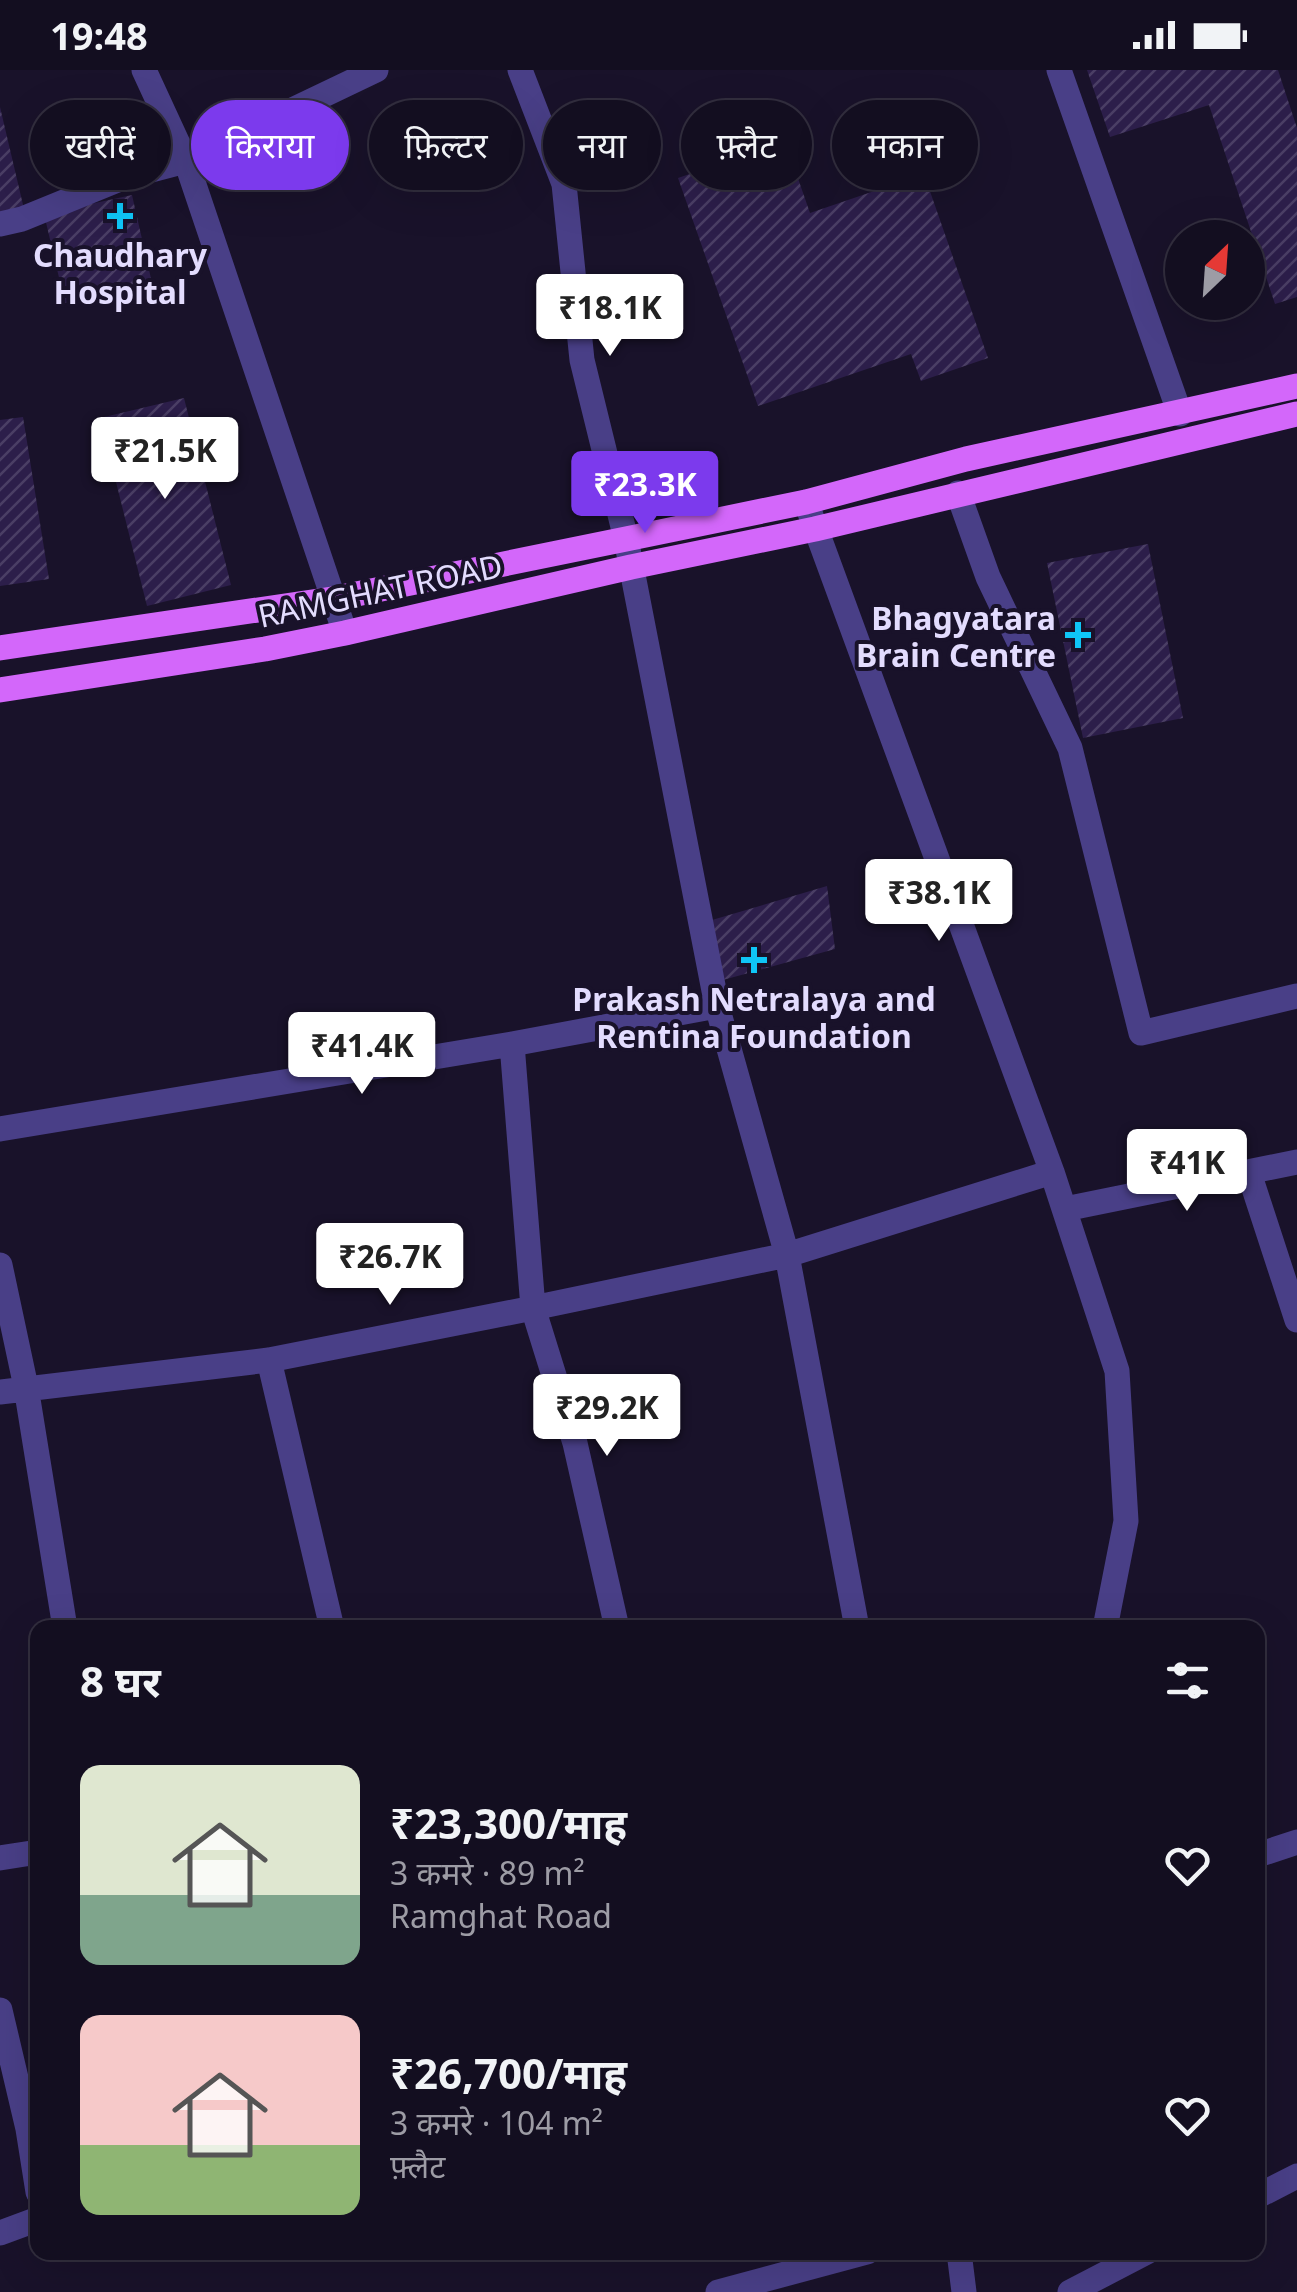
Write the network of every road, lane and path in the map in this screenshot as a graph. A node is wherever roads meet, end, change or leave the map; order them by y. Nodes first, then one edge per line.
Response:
1 (144, 70) edge
2 (376, 70) edge
3 (520, 70) edge
4 (1059, 70) edge
5 (186, 161) junction
6 (0, 224) edge
7 (1297, 386) edge
8 (1180, 414) junction
9 (1297, 414) edge
10 (958, 493) junction
11 (806, 502) junction
12 (815, 529) junction
13 (626, 539) junction
14 (631, 567) junction
15 (332, 599) junction
16 (344, 633) junction
17 (0, 648) edge
18 (0, 690) edge
19 (1297, 996) edge
20 (717, 1006) junction
21 (512, 1044) junction
22 (0, 1129) edge
23 (1297, 1162) edge
24 (1052, 1172) junction
25 (1249, 1174) junction
26 (1064, 1209) junction
27 (787, 1255) junction
28 (0, 1264) edge
29 (532, 1308) junction
30 (1297, 1320) edge
31 (269, 1360) junction
32 (13, 1390) edge
33 (63, 1620) edge
34 (330, 1620) edge
35 (615, 1620) edge
36 (855, 1620) edge
37 (1107, 1620) edge
38 (1297, 1842) edge
39 (30, 1853) edge
40 (1265, 1853) edge
41 (0, 1858) edge
42 (0, 2010) edge
43 (30, 2117) edge
44 (1297, 2176) edge
45 (1265, 2192) edge
46 (30, 2222) edge
47 (0, 2233) edge
48 (837, 2260) edge
49 (960, 2260) edge
50 (1132, 2260) edge
51 (718, 2292) edge
52 (964, 2292) edge
53 (1070, 2292) edge

1 - 5 street
2 - 5 street
3 - 13 street
4 - 8 street
5 - 6 street
5 - 15 street
7 - 8 main road, RAMGHAT ROAD
8 - 11 main road, RAMGHAT ROAD
9 - 10 main road, RAMGHAT ROAD
10 - 12 main road, RAMGHAT ROAD
10 - 19 street
11 - 12 street
11 - 13 main road, RAMGHAT ROAD
12 - 14 main road, RAMGHAT ROAD
12 - 24 street
13 - 14 street
13 - 15 main road, RAMGHAT ROAD
14 - 16 main road, RAMGHAT ROAD
14 - 20 street
15 - 16 street
15 - 17 main road, RAMGHAT ROAD
16 - 18 main road, RAMGHAT ROAD
20 - 21 street
20 - 27 street
21 - 22 street
21 - 29 street
23 - 25 street
24 - 26 street
24 - 27 street
25 - 26 street
25 - 30 street
26 - 37 street
27 - 29 street
27 - 36 street
28 - 32 street
29 - 31 street
29 - 35 street
31 - 32 street
31 - 34 street
32 - 33 street
38 - 40 street
39 - 41 street
42 - 43 street
44 - 45 street
46 - 47 street
48 - 51 street
49 - 52 street
50 - 53 street

